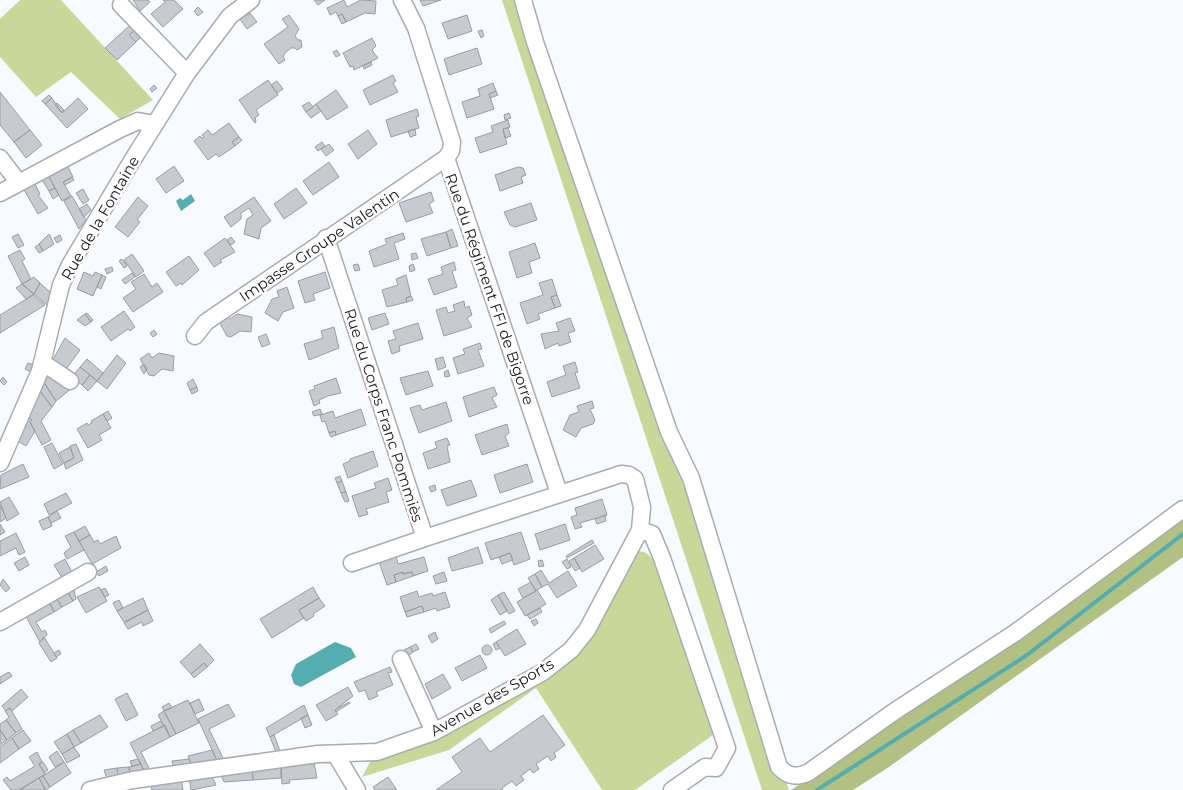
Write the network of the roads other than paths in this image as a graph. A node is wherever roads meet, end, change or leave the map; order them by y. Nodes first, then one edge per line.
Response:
1 (251, 0) edge
2 (402, 0) edge
3 (523, 0) edge
4 (121, 5) dead end
5 (187, 73) junction
6 (154, 124) junction
7 (0, 158) edge
8 (446, 158) junction
9 (20, 183) junction
10 (0, 193) edge
11 (326, 238) junction
12 (195, 336) dead end
13 (42, 362) junction
14 (70, 381) dead end
15 (0, 463) edge
16 (621, 474) joint
17 (559, 493) junction
18 (1183, 509) edge
19 (640, 530) junction
20 (425, 538) junction
21 (352, 563) dead end
22 (88, 572) dead end
23 (0, 622) edge
24 (401, 659) dead end
25 (434, 732) junction
26 (336, 755) junction
27 (90, 790) edge
28 (357, 790) edge
29 (672, 790) edge

1 - 5 street, Rue de la Fontaine
2 - 8 street, Rue du Régiment FFI de Bigorre
3 - 18 street
4 - 5 street
5 - 6 street, Rue de la Fontaine
6 - 9 street
6 - 13 street, Rue de la Fontaine
7 - 9 street
8 - 11 street, Impasse Groupe Valentin
8 - 17 street, Rue du Régiment FFI de Bigorre
9 - 10 street
11 - 12 street, Impasse Groupe Valentin
11 - 20 street, Rue du Corps Franc Pommiès
13 - 14 street
13 - 15 street, Rue de la Fontaine
16 - 17 street, Rue du Corps Franc Pommiès
16 - 19 street, Avenue des Sports
17 - 20 street, Rue du Corps Franc Pommiès
19 - 25 street, Avenue des Sports
19 - 29 street
20 - 21 street
22 - 23 street
24 - 25 street
25 - 26 street, Avenue des Sports
26 - 27 street, Avenue des Sports
26 - 28 street

